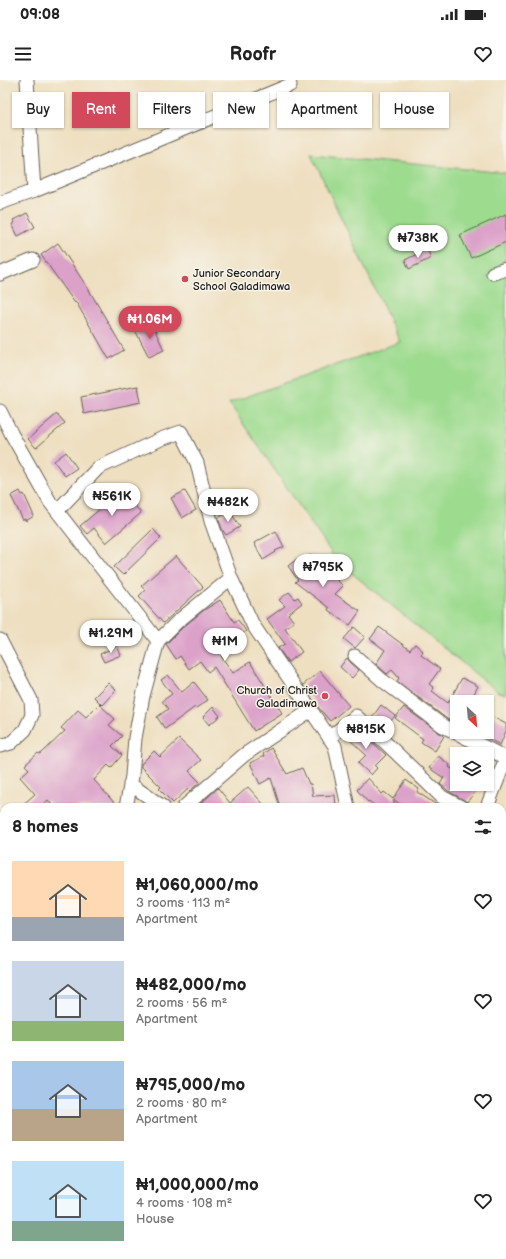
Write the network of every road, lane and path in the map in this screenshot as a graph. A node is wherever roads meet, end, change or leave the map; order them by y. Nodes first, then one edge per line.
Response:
1 (27, 80) edge
2 (290, 85) dead end
3 (34, 191) junction
4 (0, 203) edge
5 (33, 260) dead end
6 (506, 269) edge
7 (493, 273) dead end
8 (0, 274) edge
9 (0, 411) edge
10 (57, 511) junction
11 (231, 578) junction
12 (0, 640) edge
13 (158, 641) junction
14 (355, 656) dead end
15 (311, 710) junction
16 (329, 738) junction
17 (5, 744) edge
18 (506, 758) edge
19 (130, 784) junction
20 (127, 803) edge
21 (157, 803) edge
22 (189, 803) edge
23 (347, 803) edge
24 (453, 803) edge
25 (489, 803) edge

1 - 3 street
2 - 3 street
3 - 4 street
5 - 8 street
6 - 7 street
9 - 10 street
10 - 11 street
10 - 13 street
11 - 13 street
11 - 15 street
12 - 17 street
13 - 19 street
14 - 18 street
15 - 16 street
15 - 22 street
16 - 23 street
16 - 24 street
18 - 25 street
19 - 20 street
19 - 21 street

